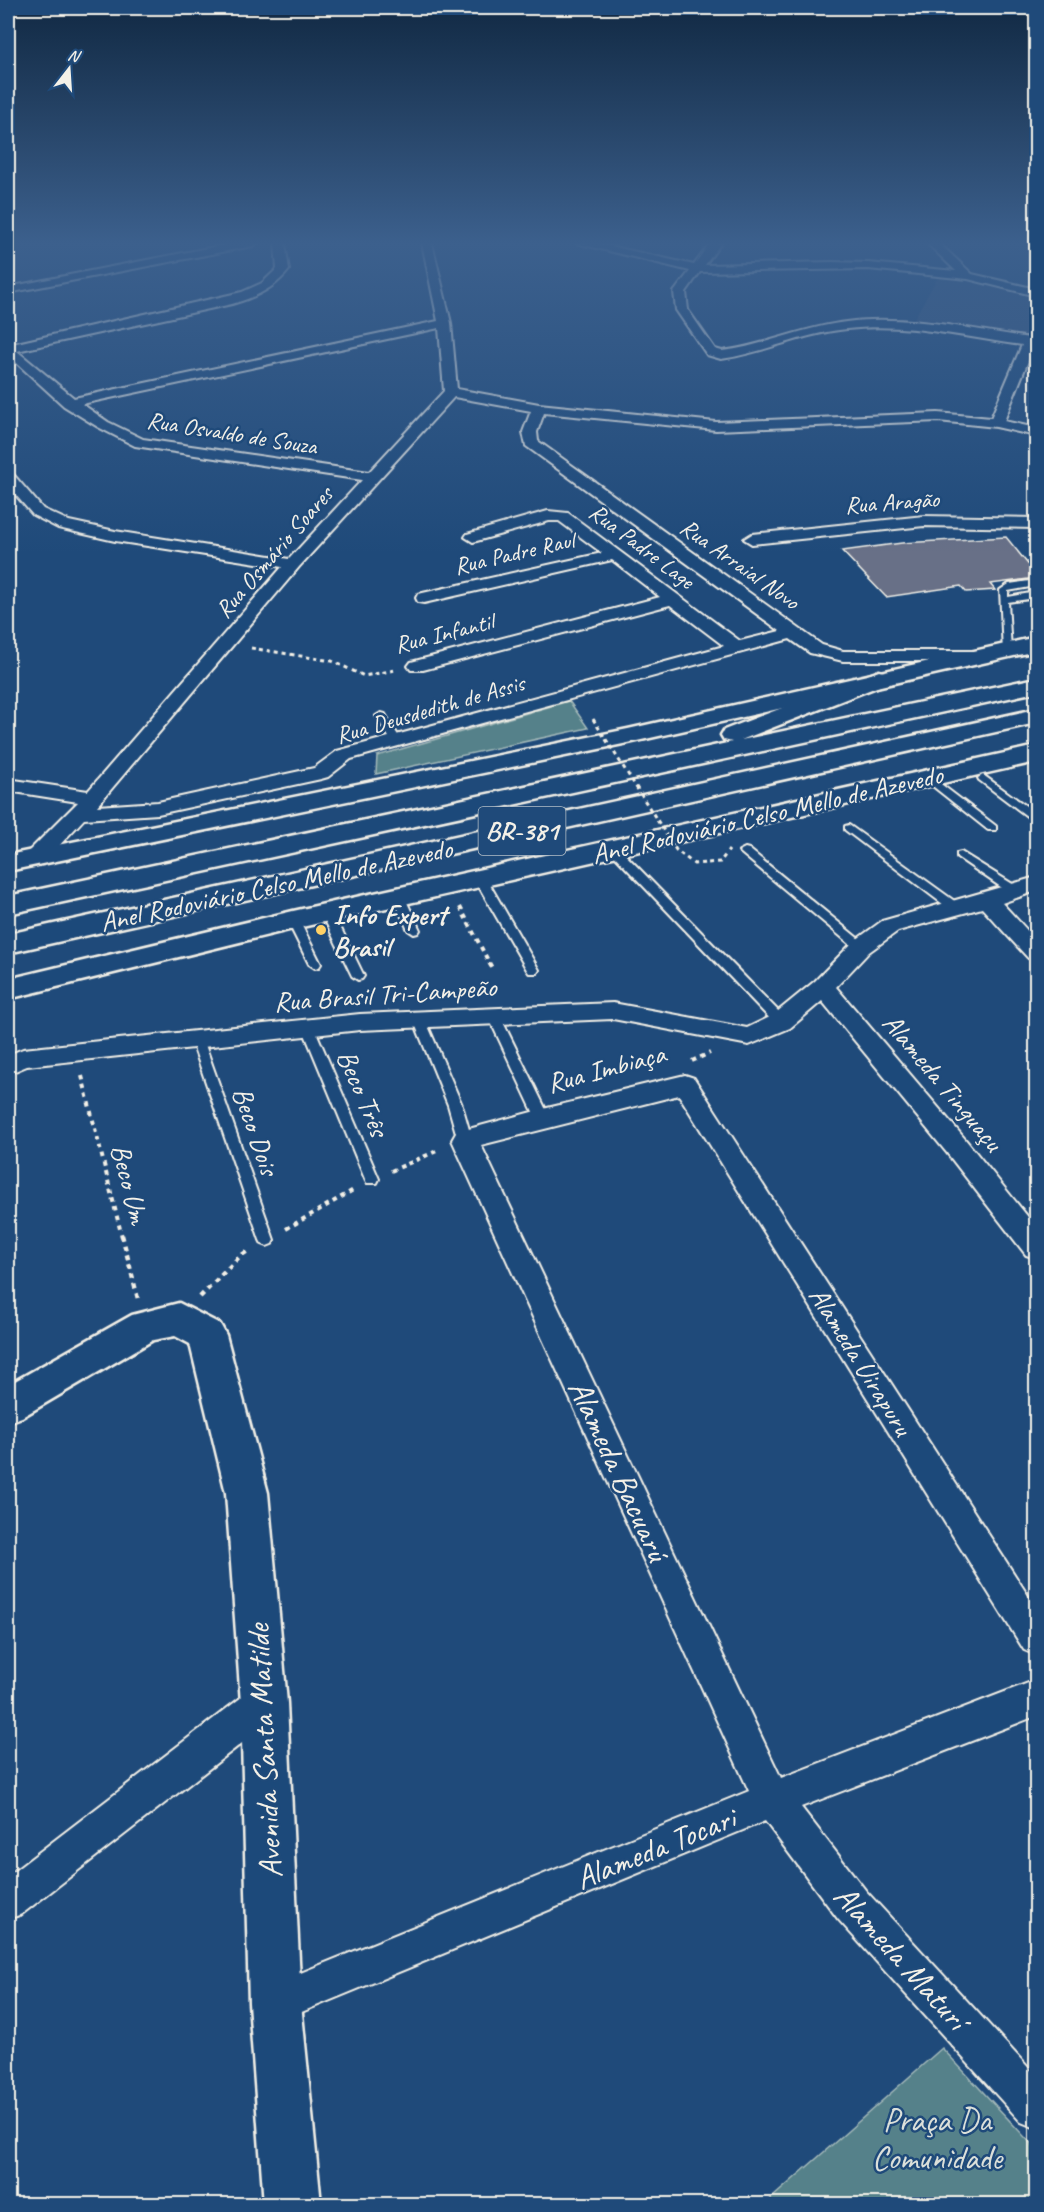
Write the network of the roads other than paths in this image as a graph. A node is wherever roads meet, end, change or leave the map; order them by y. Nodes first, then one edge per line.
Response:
1 (336, 346) edge
2 (447, 346) edge
3 (707, 346) edge
4 (757, 346) edge
5 (1032, 346) edge
6 (8, 349) edge
7 (451, 392) junction
8 (69, 403) junction
9 (539, 408) junction
10 (996, 423) junction
11 (1036, 432) edge
12 (8, 477) edge
13 (372, 477) junction
14 (1036, 523) edge
15 (473, 537) dead end
16 (752, 539) dead end
17 (614, 555) junction
18 (293, 564) junction
19 (1036, 584) edge
20 (1036, 595) edge
21 (424, 598) dead end
22 (673, 599) junction
23 (1003, 600) junction
24 (795, 632) junction
25 (1036, 644) edge
26 (738, 649) junction
27 (1006, 650) junction
28 (980, 656) junction
29 (417, 666) road end
30 (879, 678) junction
31 (1036, 686) edge
32 (381, 716) dead end
33 (1031, 718) edge
34 (397, 742) junction
35 (1036, 754) edge
36 (636, 772) junction
37 (929, 778) junction
38 (983, 778) dead end
39 (8, 785) edge
40 (93, 798) junction
41 (78, 813) junction
42 (1036, 818) edge
43 (849, 828) dead end
44 (992, 828) dead end
45 (613, 848) junction
46 (745, 851) dead end
47 (961, 855) dead end
48 (35, 858) junction
49 (8, 863) edge
50 (480, 878) junction
51 (1036, 884) edge
52 (1015, 891) junction
53 (398, 896) junction
54 (987, 900) junction
55 (8, 905) edge
56 (956, 908) junction
57 (327, 912) junction
58 (293, 920) junction
59 (414, 930) dead end
60 (8, 944) edge
61 (861, 947) junction
62 (1036, 953) edge
63 (315, 964) dead end
64 (533, 970) dead end
65 (358, 976) dead end
66 (823, 987) junction
67 (8, 989) edge
68 (494, 1016) junction
69 (419, 1019) junction
70 (781, 1022) junction
71 (308, 1028) junction
72 (197, 1039) junction
73 (15, 1062) edge
74 (685, 1084) joint
75 (543, 1118) junction
76 (465, 1140) junction
77 (372, 1179) road end
78 (267, 1240) road end
79 (1036, 1247) edge
80 (8, 1405) edge
81 (1036, 1638) edge
82 (1036, 1698) edge
83 (264, 1703) junction
84 (772, 1800) junction
85 (8, 1900) edge
86 (275, 2003) junction
87 (1036, 2107) edge
88 (293, 2205) edge

1 - 8 street
2 - 7 street
3 - 4 street
5 - 10 street
6 - 8 street, Rua Osvaldo de Souza
7 - 9 street
7 - 13 street, Rua Osmário Soares
8 - 13 street, Rua Osvaldo de Souza
9 - 10 street
9 - 24 street, Rua Arraial Novo
10 - 11 street
12 - 18 street
13 - 18 street, Rua Osmário Soares
14 - 16 street, Rua Aragão
15 - 17 street, Rua Padre Lage
17 - 21 street, Rua Padre Raul
17 - 22 street, Rua Padre Lage
18 - 40 street, Rua Osmário Soares
19 - 23 lane
20 - 23 lane
22 - 26 street, Rua Padre Lage
22 - 29 street, Rua Infantil
23 - 27 lane
24 - 26 street, Rua Deusdedith de Assis
24 - 28 street, Rua Arraial Novo
25 - 27 main road
26 - 34 street, Rua Deusdedith de Assis
27 - 28 main road
28 - 30 main road
30 - 36 main road
30 - 48 main road
31 - 36 main road, Anel Rodoviário Celso Mello de Azevedo / BR-381
32 - 34 lane
33 - 60 main road, Anel Rodoviário Celso Mello de Azevedo / BR-381
34 - 41 street, Rua Deusdedith de Assis
35 - 37 main road, Anel Rodoviário Celso Mello de Azevedo
36 - 55 main road, Anel Rodoviário Celso Mello de Azevedo / BR-381
37 - 44 lane
37 - 45 main road, Anel Rodoviário Celso Mello de Azevedo
38 - 42 lane
39 - 40 street
40 - 41 street, Rua Osmário Soares
41 - 48 street, Rua Osmário Soares
43 - 56 lane
45 - 50 main road, Anel Rodoviário Celso Mello de Azevedo
45 - 70 lane
46 - 61 lane
47 - 52 lane
48 - 49 main road
50 - 53 main road, Anel Rodoviário Celso Mello de Azevedo
50 - 64 lane
51 - 52 street
52 - 54 street
53 - 57 main road, Anel Rodoviário Celso Mello de Azevedo
53 - 59 lane
54 - 56 street
54 - 62 street
56 - 61 street
57 - 58 main road, Anel Rodoviário Celso Mello de Azevedo
57 - 65 lane
58 - 63 lane
58 - 67 main road, Anel Rodoviário Celso Mello de Azevedo
61 - 66 street
66 - 70 street
66 - 79 street, Alameda Tinguaçu
68 - 69 street, Rua Brasil Tri-Campeão
68 - 70 street, Rua Brasil Tri-Campeão
68 - 75 lane
69 - 71 street, Rua Brasil Tri-Campeão
69 - 76 lane
71 - 72 street, Rua Brasil Tri-Campeão
71 - 77 lane, Beco Três
72 - 73 street, Rua Brasil Tri-Campeão
72 - 78 lane, Beco Dois
74 - 75 street, Rua Imbiaça
74 - 81 street, Alameda Uirapuru
75 - 76 street, Rua Imbiaça
76 - 84 street, Alameda Bacuarú
80 - 83 main road, Avenida Santa Matilde
82 - 84 street, Alameda Tocari
83 - 85 street
83 - 86 main road, Avenida Santa Matilde
84 - 86 street, Alameda Tocari
84 - 87 street, Alameda Maturí
86 - 88 main road, Avenida Santa Matilde

